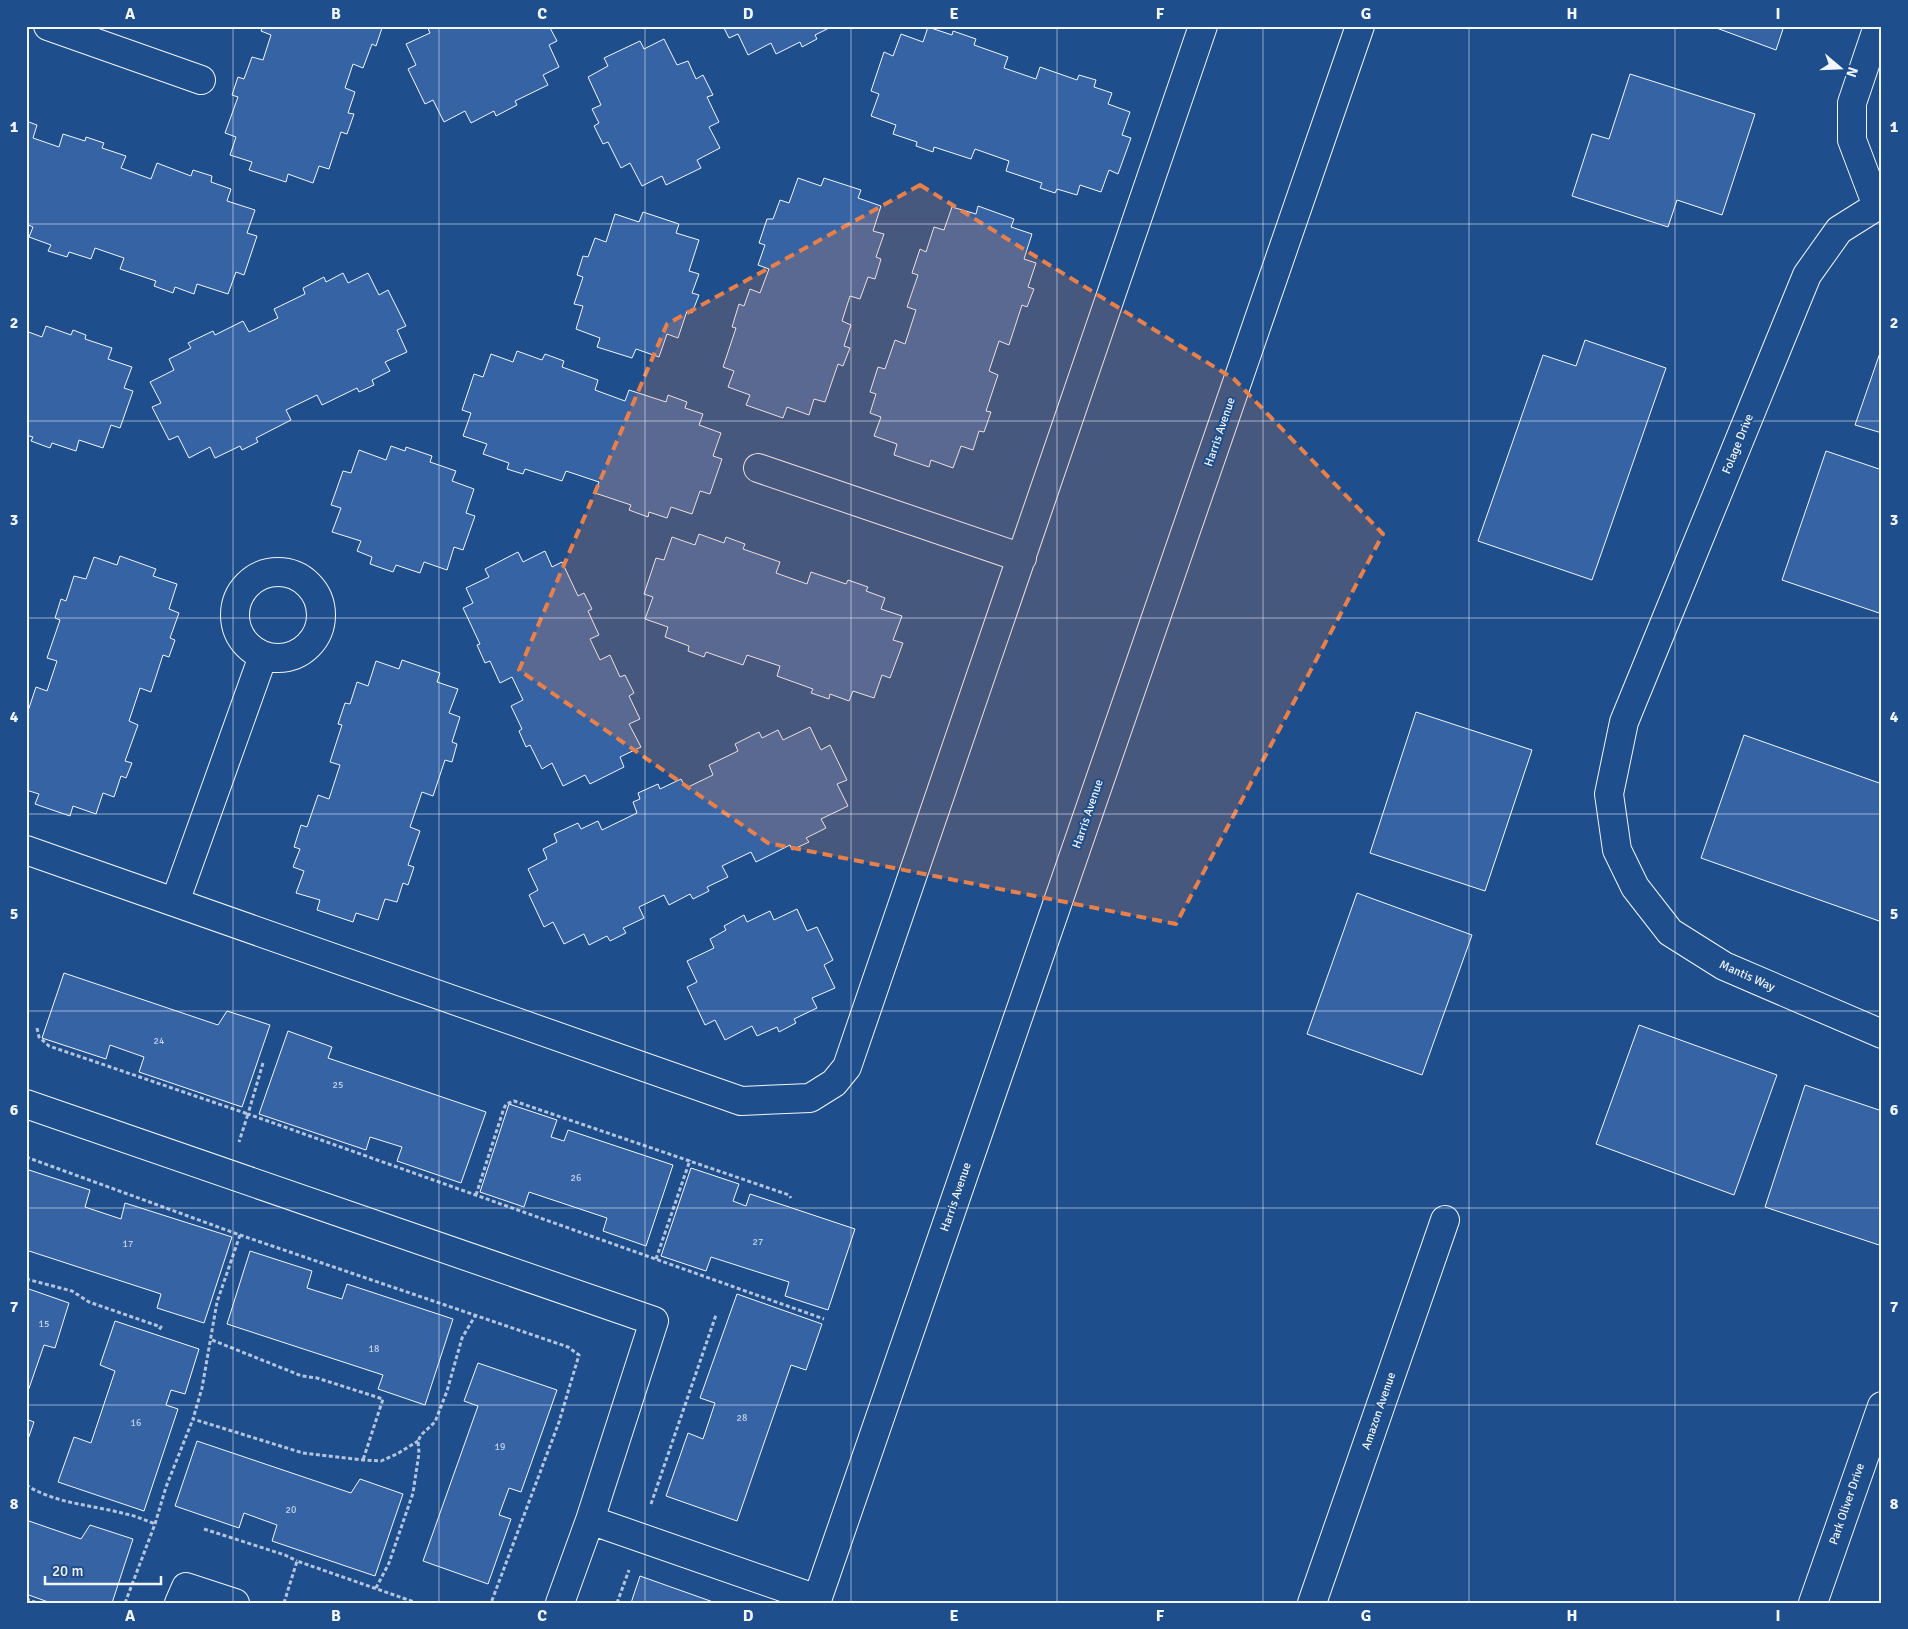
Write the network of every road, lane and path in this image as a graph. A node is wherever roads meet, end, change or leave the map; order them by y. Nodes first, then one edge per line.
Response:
1 (48, 26) edge
2 (1203, 26) edge
3 (1360, 26) edge
4 (1878, 26) edge
5 (200, 80) dead end
6 (1879, 204) edge
7 (758, 468) dead end
8 (1022, 558) junction
9 (263, 656) dead end
10 (26, 850) edge
11 (1635, 887) joint
12 (175, 902) junction
13 (37, 1028) dead end
14 (1882, 1034) edge
15 (263, 1063) dead end
16 (26, 1104) edge
17 (248, 1114) junction
18 (26, 1157) edge
19 (690, 1160) junction
20 (230, 1174) junction
21 (476, 1195) junction
22 (791, 1198) dead end
23 (1445, 1220) dead end
24 (240, 1235) junction
25 (656, 1259) junction
26 (26, 1279) edge
27 (716, 1315) dead end
28 (475, 1316) junction
29 (824, 1319) dead end
30 (159, 1330) dead end
31 (212, 1340) junction
32 (1882, 1406) edge
33 (193, 1420) junction
34 (418, 1441) junction
35 (363, 1460) junction
36 (26, 1485) edge
37 (590, 1520) junction
38 (155, 1524) junction
39 (204, 1529) dead end
40 (640, 1538) junction
41 (297, 1561) junction
42 (632, 1564) dead end
43 (376, 1588) junction
44 (26, 1599) edge
45 (817, 1601) edge
46 (38, 1603) edge
47 (125, 1603) edge
48 (179, 1603) edge
49 (235, 1603) edge
50 (284, 1603) edge
51 (418, 1603) edge
52 (491, 1603) edge
53 (560, 1603) edge
54 (617, 1603) edge
55 (1312, 1603) edge
56 (1813, 1603) edge

1 - 5 street
2 - 8 street
3 - 45 street, Harris Avenue
4 - 6 street, Folage Drive
6 - 11 street, Folage Drive
7 - 8 street
8 - 12 street
9 - 12 street
10 - 12 street
11 - 14 street, Mantis Way
13 - 17 path
15 - 17 path
16 - 20 street
17 - 20 path
17 - 21 path
18 - 24 path
19 - 21 path
19 - 22 path
19 - 25 path
20 - 37 street
21 - 25 path
23 - 55 street, Amazon Avenue
24 - 28 path
24 - 31 path
25 - 29 path
26 - 30 path
27 - 40 path
28 - 34 path
28 - 52 path
31 - 33 path
31 - 35 path
32 - 56 street, Park Oliver Drive
33 - 35 path
33 - 38 path
34 - 35 path
34 - 43 path
36 - 38 path
37 - 40 street
37 - 53 street
38 - 47 path
39 - 41 path
40 - 45 street
41 - 43 path
41 - 50 path
42 - 54 path
43 - 51 path
44 - 46 path
48 - 49 street

